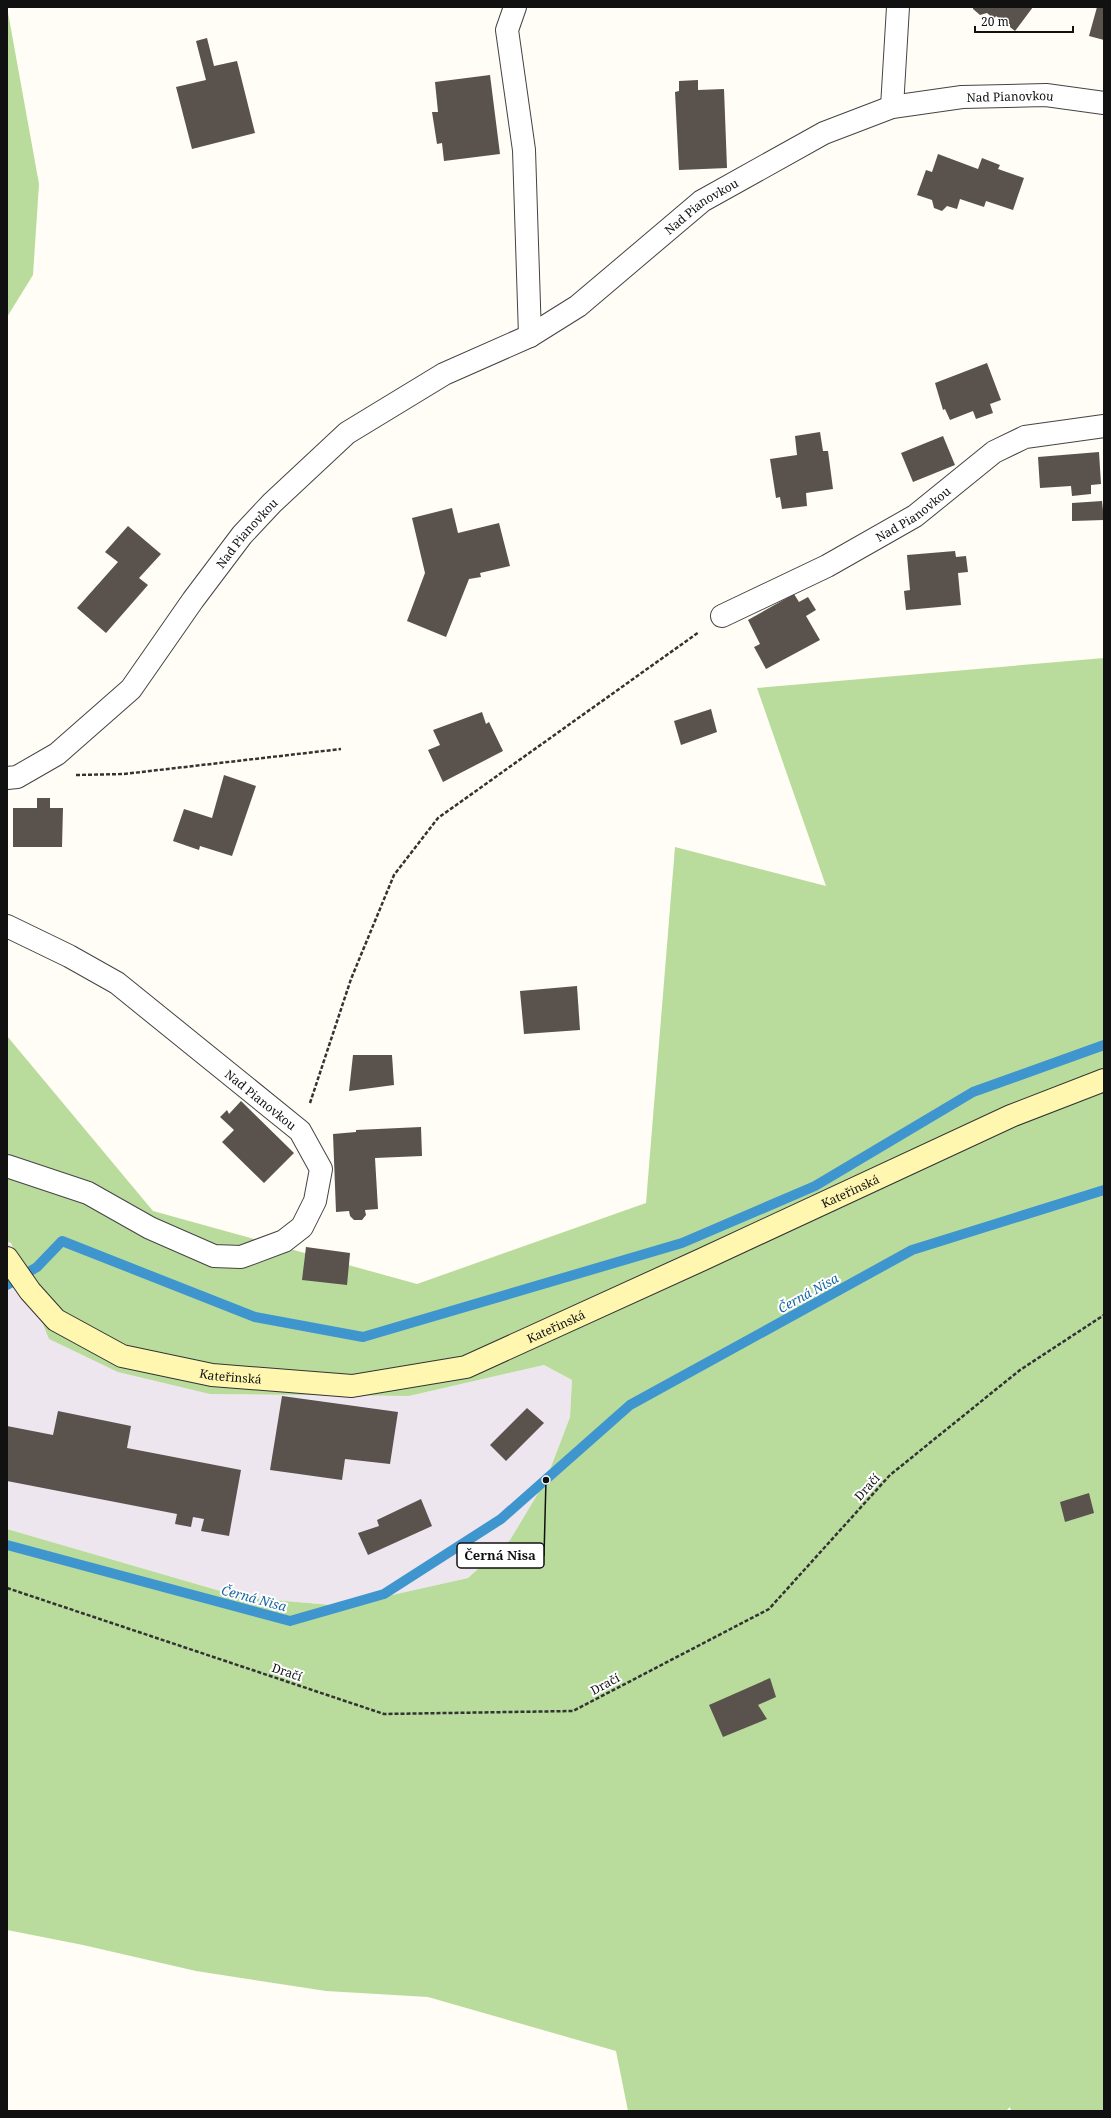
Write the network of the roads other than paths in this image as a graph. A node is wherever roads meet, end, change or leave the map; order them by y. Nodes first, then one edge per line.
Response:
1 (515, 7) edge
2 (898, 7) edge
3 (1104, 103) edge
4 (892, 107) junction
5 (530, 336) junction
6 (1104, 426) edge
7 (722, 616) road end
8 (7, 778) edge
9 (7, 926) edge
10 (1104, 1080) edge
11 (7, 1166) edge
12 (7, 1258) edge

1 - 5 street
2 - 4 street
3 - 4 street, Nad Pianovkou
4 - 5 street, Nad Pianovkou
5 - 8 street, Nad Pianovkou
6 - 7 street, Nad Pianovkou
9 - 11 street, Nad Pianovkou
10 - 12 street, Kateřinská

